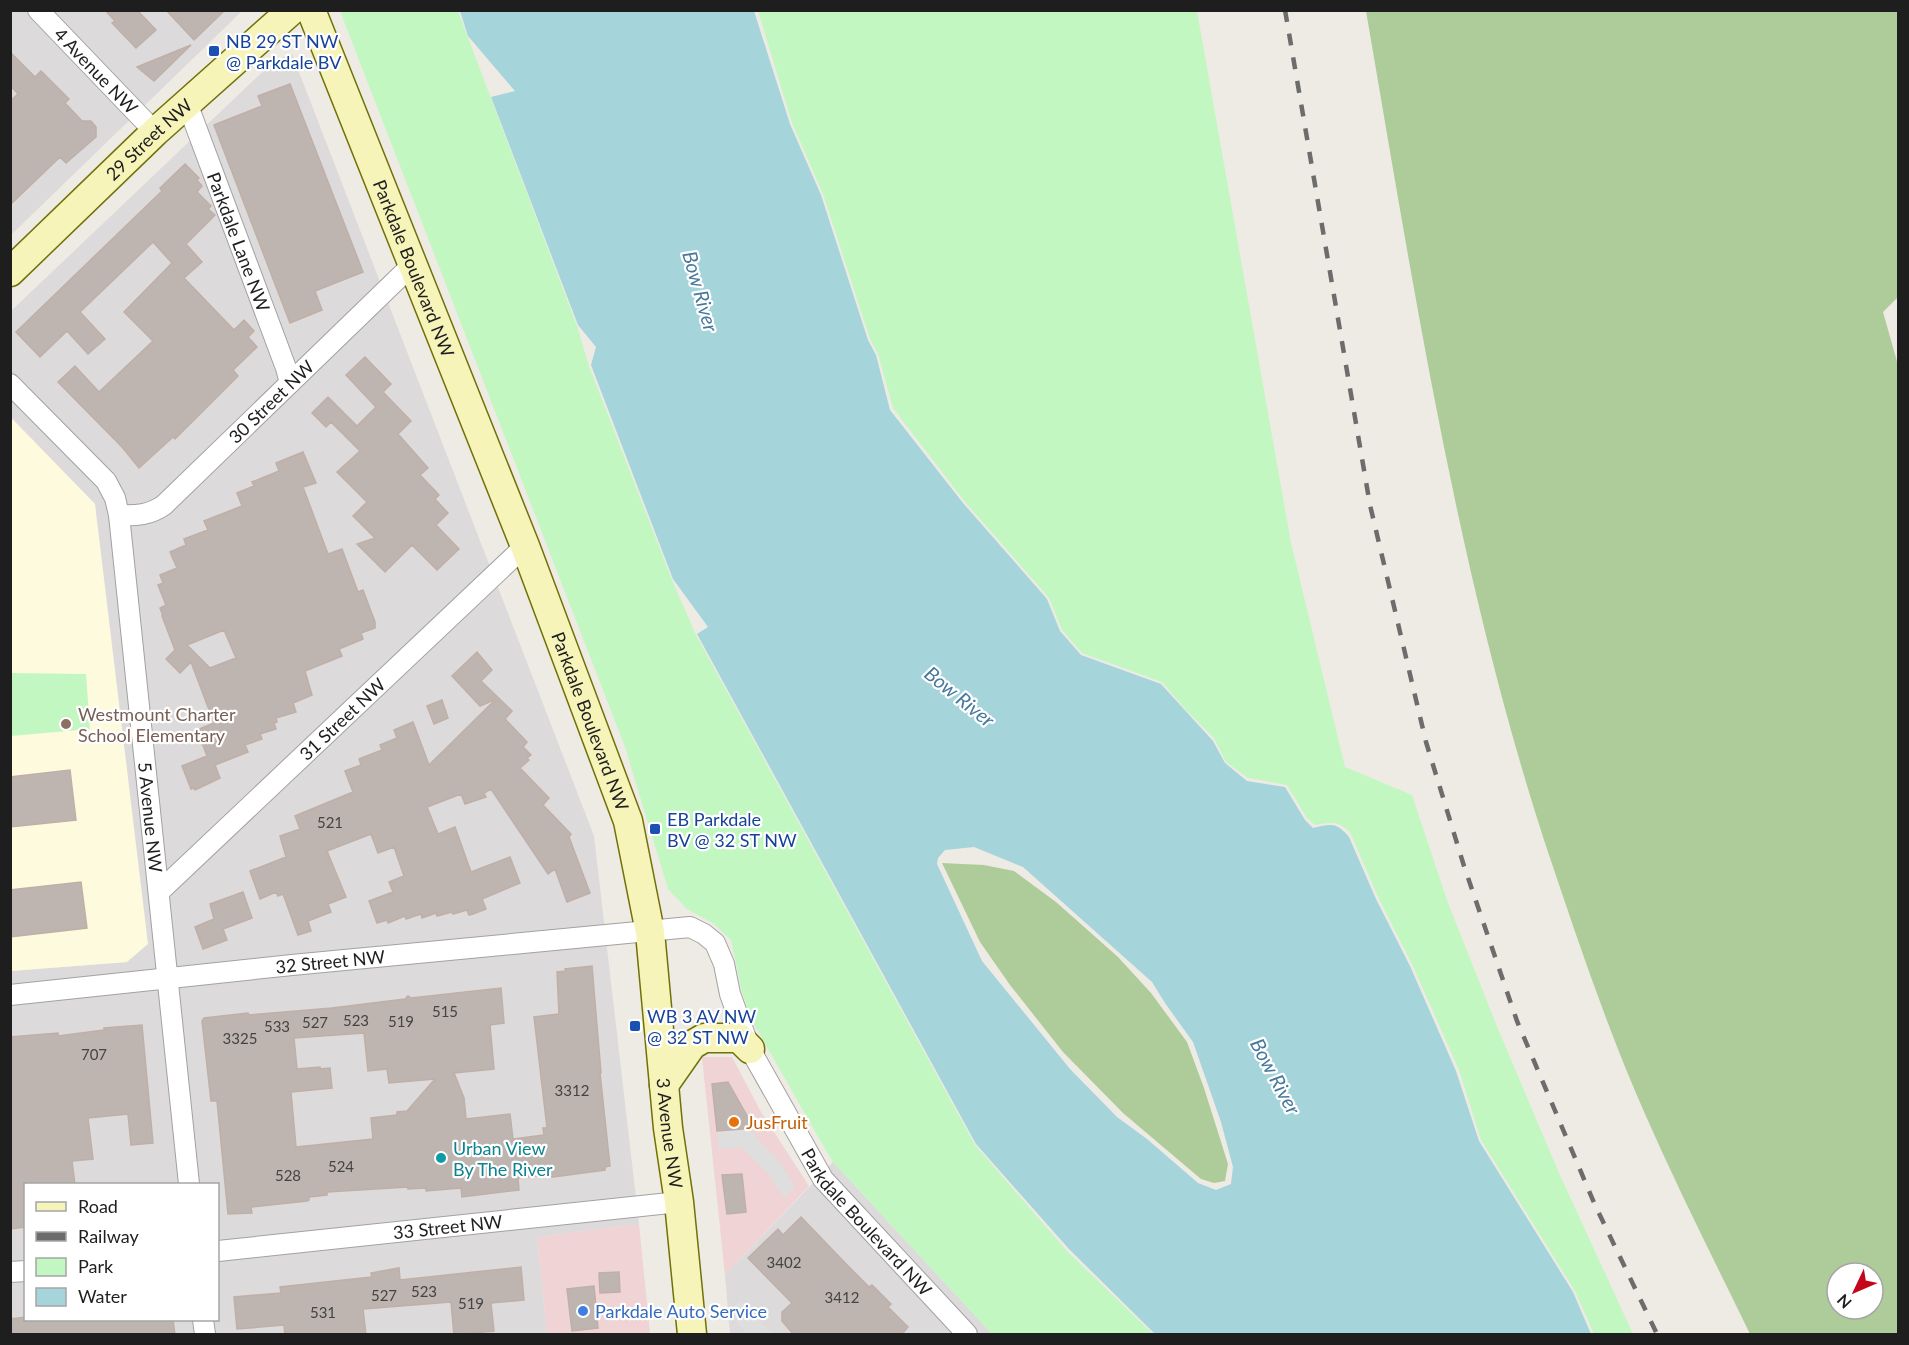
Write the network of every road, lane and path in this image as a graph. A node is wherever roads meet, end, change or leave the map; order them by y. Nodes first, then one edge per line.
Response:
1 (38, 10) edge
2 (292, 10) edge
3 (311, 10) edge
4 (187, 103) junction
5 (155, 132) junction
6 (412, 265) junction
7 (10, 272) edge
8 (290, 383) junction
9 (10, 384) edge
10 (119, 515) junction
11 (525, 546) junction
12 (159, 891) junction
13 (650, 932) junction
14 (167, 978) junction
15 (10, 995) edge
16 (750, 1049) junction
17 (664, 1085) junction
18 (189, 1183) edge
19 (679, 1202) junction
20 (219, 1251) edge
21 (692, 1335) edge
22 (967, 1335) edge

1 - 5 street, 4 Avenue NW
2 - 4 main road, 29 Street NW
3 - 6 main road, Parkdale Boulevard NW
4 - 5 main road, 29 Street NW
4 - 8 street, Parkdale Lane NW
5 - 7 main road, 29 Street NW
6 - 8 street, 30 Street NW
6 - 11 main road, Parkdale Boulevard NW
8 - 10 street, 30 Street NW
9 - 10 street, 5 Avenue NW
10 - 12 street, 5 Avenue NW
11 - 12 street, 31 Street NW
11 - 13 main road, Parkdale Boulevard NW
12 - 14 street, 5 Avenue NW
13 - 14 street, 32 Street NW
13 - 16 street, Parkdale Boulevard NW
13 - 17 main road, 3 Avenue NW
14 - 15 street, 32 Street NW
14 - 18 street, 5 Avenue NW
16 - 17 main road
16 - 22 street, Parkdale Boulevard NW
17 - 19 main road, 3 Avenue NW
19 - 20 street, 33 Street NW
19 - 21 main road, 3 Avenue NW

